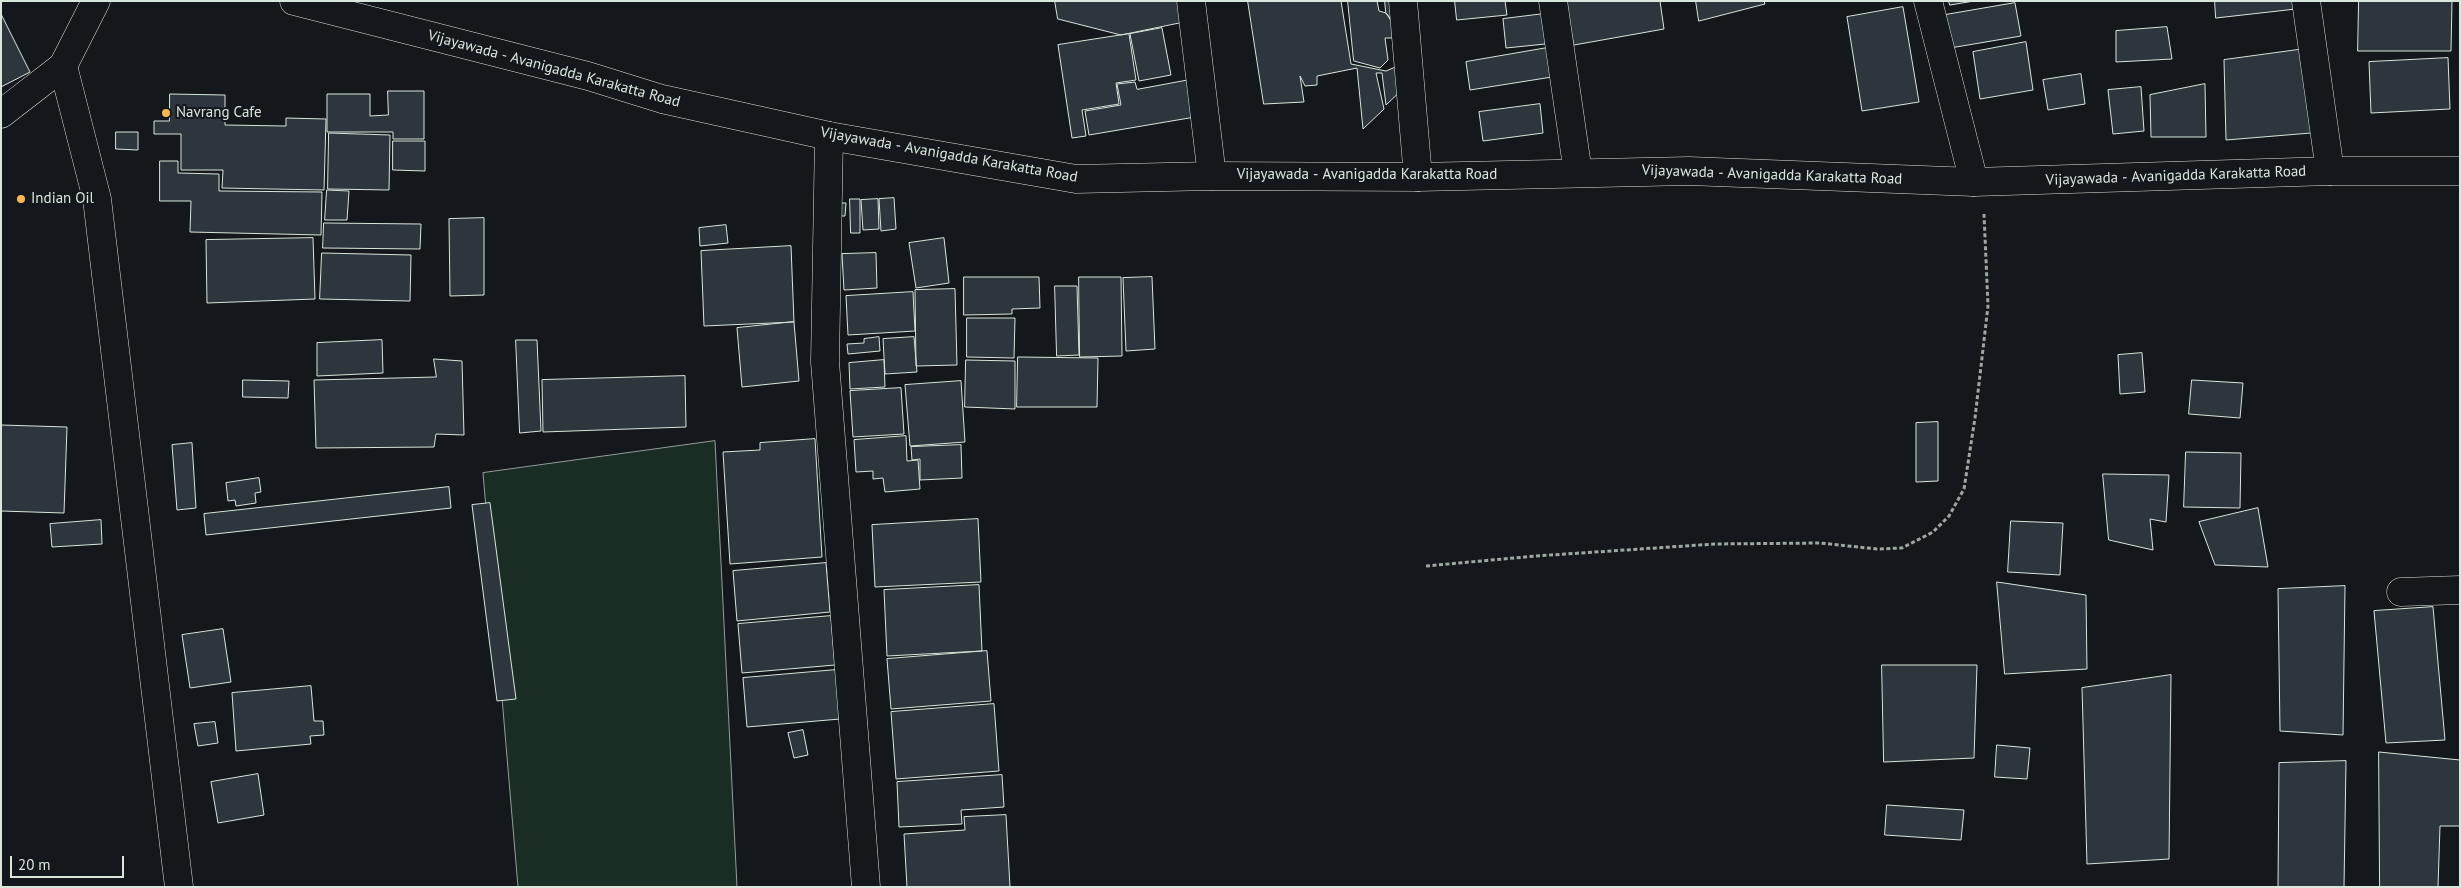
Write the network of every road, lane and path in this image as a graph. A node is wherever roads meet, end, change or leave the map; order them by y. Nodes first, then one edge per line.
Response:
1 (96, 1) edge
2 (294, 1) edge
3 (1191, 1) edge
4 (1402, 1) edge
5 (1553, 1) edge
6 (1928, 1) edge
7 (2306, 1) edge
8 (63, 66) junction
9 (1, 114) edge
10 (829, 136) junction
11 (2330, 171) junction
12 (2460, 171) edge
13 (1578, 173) junction
14 (1212, 176) junction
15 (1418, 177) junction
16 (1978, 181) junction
17 (1426, 566) dead end
18 (2460, 590) edge
19 (2401, 592) dead end
20 (179, 887) edge
21 (866, 887) edge

1 - 8 street
2 - 10 street, Vijayawada - Avanigadda Karakatta Road
3 - 14 street
4 - 15 street
5 - 13 street
6 - 16 street
7 - 11 street
8 - 9 street
8 - 20 street
10 - 14 street, Vijayawada - Avanigadda Karakatta Road
10 - 21 street
11 - 12 street, Vijayawada - Avanigadda Karakatta Road
11 - 16 street, Vijayawada - Avanigadda Karakatta Road
13 - 15 street, Vijayawada - Avanigadda Karakatta Road
13 - 16 street, Vijayawada - Avanigadda Karakatta Road
14 - 15 street, Vijayawada - Avanigadda Karakatta Road
16 - 17 path
18 - 19 street

